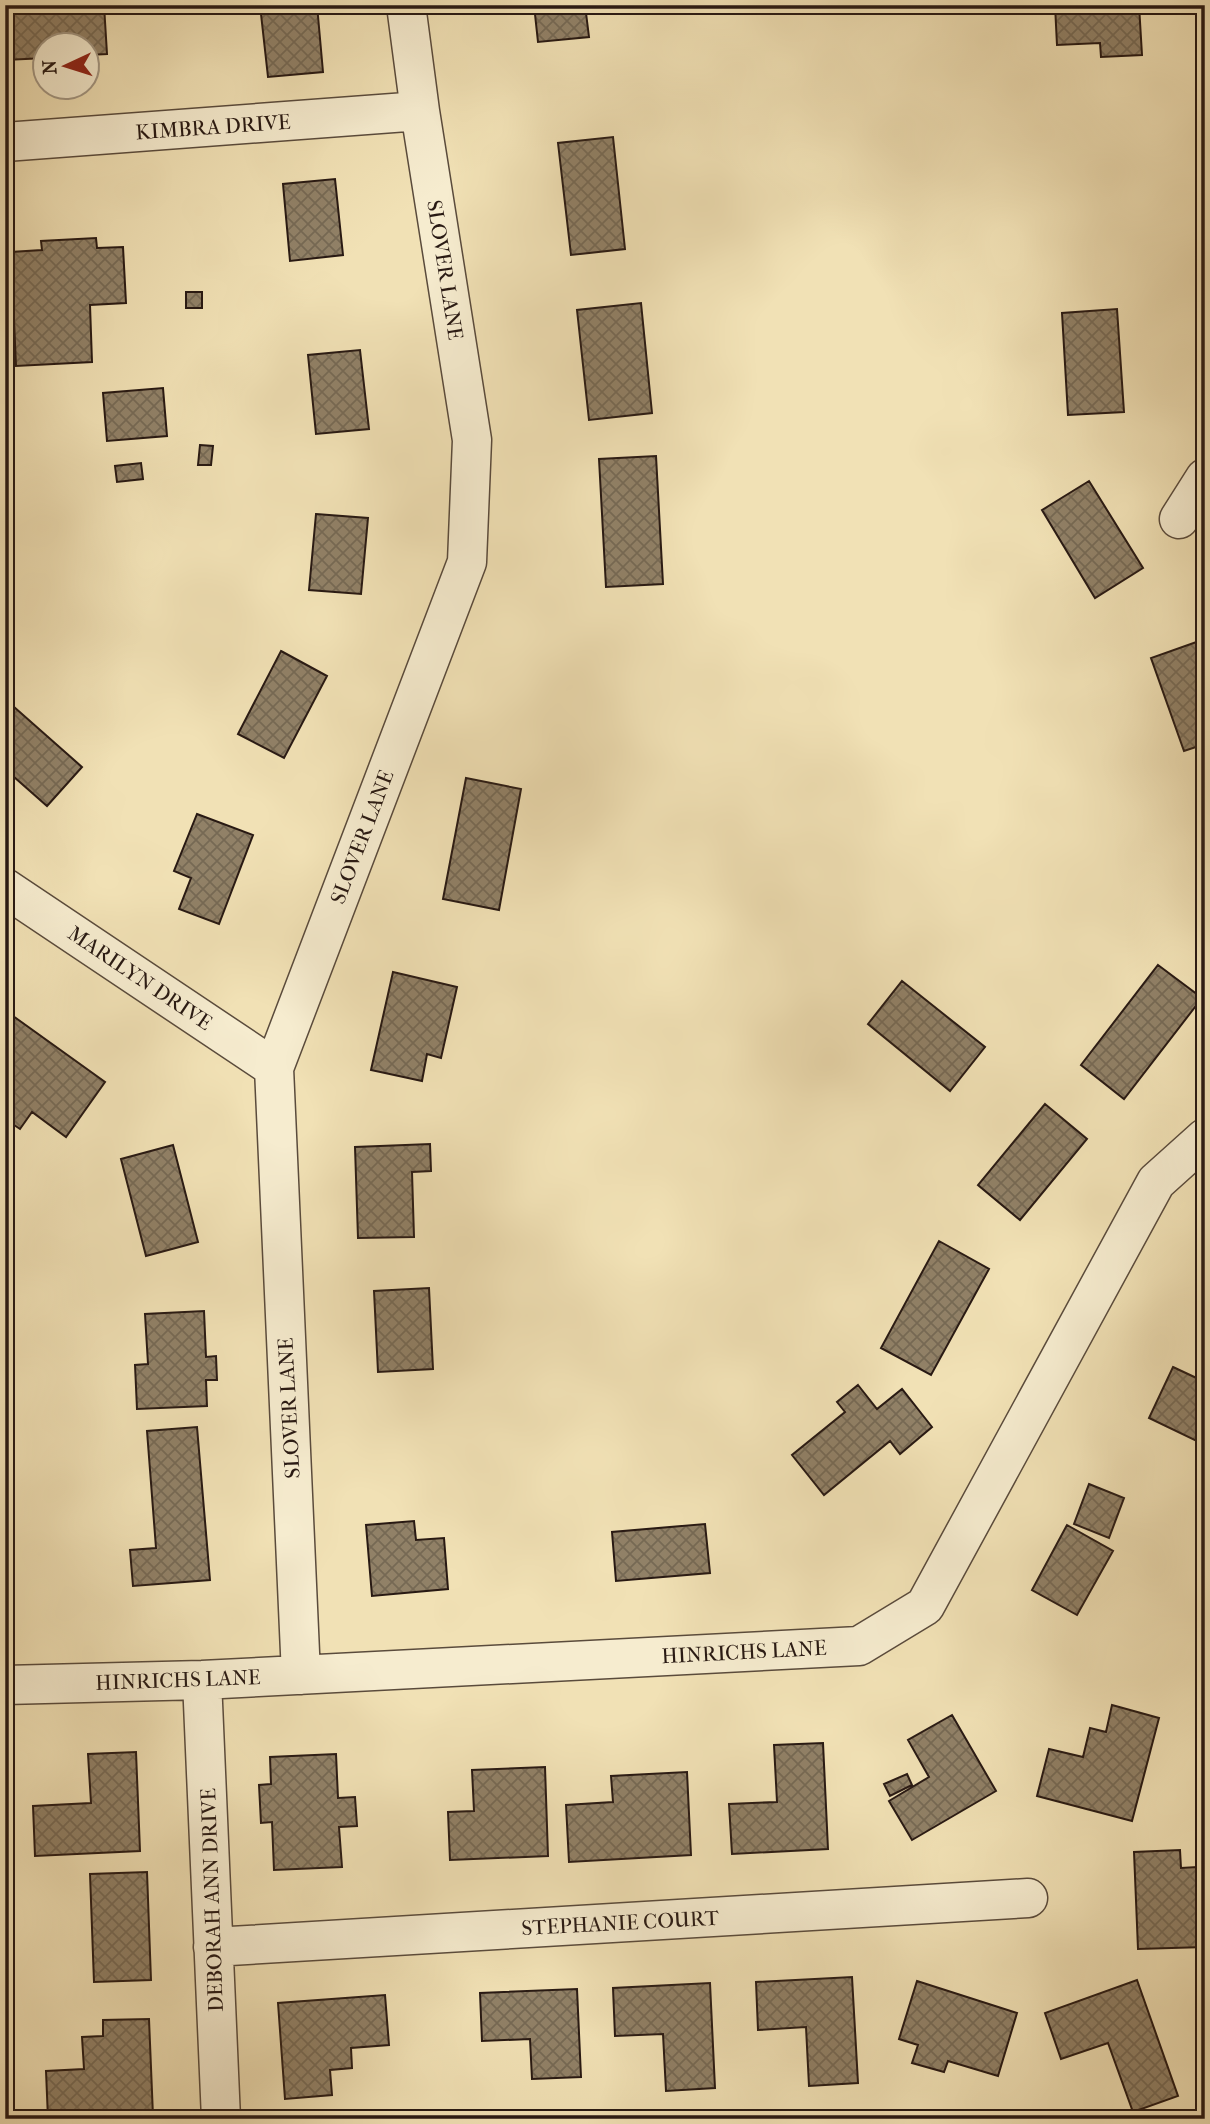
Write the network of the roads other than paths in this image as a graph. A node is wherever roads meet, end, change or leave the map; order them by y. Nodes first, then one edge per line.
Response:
1 (406, 5) edge
2 (420, 111) junction
3 (5, 142) edge
4 (1205, 478) edge
5 (1179, 519) dead end
6 (5, 888) edge
7 (274, 1068) junction
8 (1205, 1138) edge
9 (301, 1675) junction
10 (202, 1681) junction
11 (5, 1685) edge
12 (1028, 1898) dead end
13 (213, 1947) junction
14 (221, 2119) edge

1 - 2 street, SLOVER LANE
2 - 3 street, KIMBRA DRIVE
2 - 7 street, SLOVER LANE
4 - 5 street
6 - 7 street, MARILYN DRIVE
7 - 9 street, SLOVER LANE
8 - 9 street, HINRICHS LANE
9 - 10 street, HINRICHS LANE
10 - 11 street, HINRICHS LANE
10 - 13 street, DEBORAH ANN DRIVE
12 - 13 street, STEPHANIE COURT
13 - 14 street, DEBORAH ANN DRIVE

